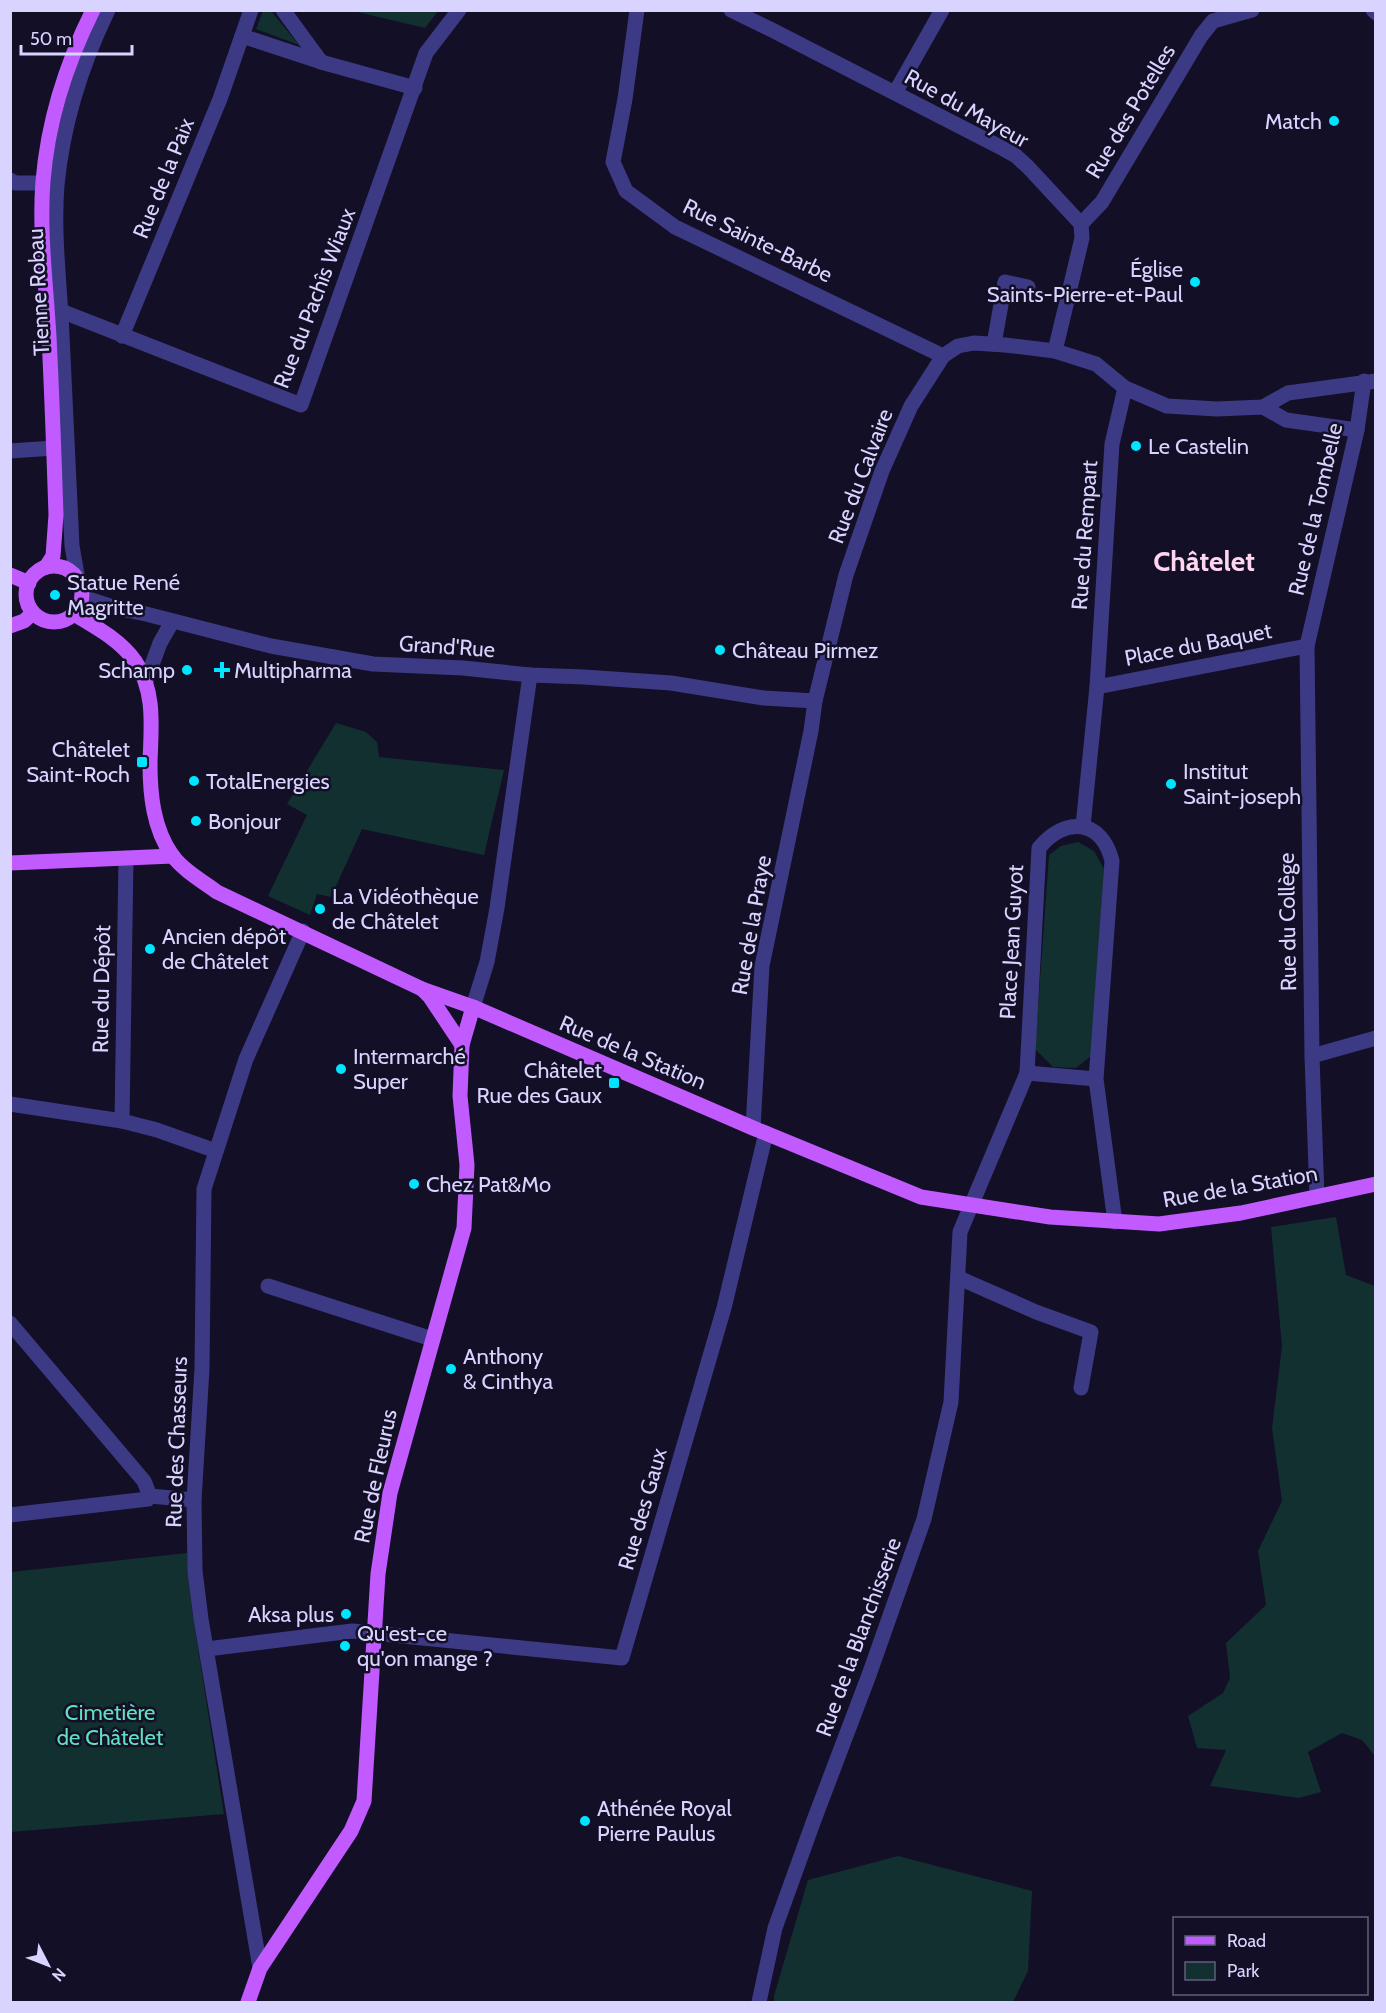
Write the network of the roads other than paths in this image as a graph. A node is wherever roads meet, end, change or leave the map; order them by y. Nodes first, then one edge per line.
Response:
1 (93, 10) edge
2 (108, 10) edge
3 (251, 10) edge
4 (283, 10) edge
5 (459, 10) edge
6 (637, 10) edge
7 (731, 10) edge
8 (942, 10) edge
9 (1252, 10) edge
10 (242, 36) junction
11 (321, 62) junction
12 (415, 88) junction
13 (895, 93) junction
14 (10, 180) edge
15 (43, 183) junction
16 (1081, 224) junction
17 (1028, 287) dead end
18 (61, 311) junction
19 (122, 336) junction
20 (994, 344) junction
21 (1055, 351) junction
22 (943, 356) junction
23 (1372, 378) edge
24 (1125, 388) junction
25 (1263, 406) junction
26 (1357, 430) junction
27 (54, 448) junction
28 (10, 451) edge
29 (46, 567) junction
30 (10, 575) edge
31 (78, 580) junction
32 (29, 583) junction
33 (82, 597) junction
34 (33, 613) junction
35 (74, 614) junction
36 (172, 622) junction
37 (10, 626) edge
38 (1306, 646) junction
39 (530, 675) junction
40 (146, 681) junction
41 (1097, 687) junction
42 (815, 702) junction
43 (1083, 826) junction
44 (173, 856) junction
45 (126, 858) junction
46 (10, 863) edge
47 (303, 931) junction
48 (422, 989) junction
49 (475, 1003) junction
50 (1376, 1038) edge
51 (462, 1045) junction
52 (1312, 1056) junction
53 (1028, 1073) junction
54 (1095, 1079) junction
55 (10, 1104) edge
56 (122, 1121) junction
57 (759, 1131) junction
58 (216, 1151) junction
59 (1376, 1184) edge
60 (1317, 1197) junction
61 (972, 1204) junction
62 (1115, 1222) junction
63 (958, 1278) junction
64 (268, 1286) dead end
65 (10, 1323) edge
66 (432, 1339) junction
67 (1081, 1388) dead end
68 (150, 1496) junction
69 (194, 1500) junction
70 (10, 1515) edge
71 (376, 1633) junction
72 (207, 1649) junction
73 (260, 1968) junction
74 (248, 2002) edge
75 (759, 2002) edge

1 - 15 main road, Tienne Robau
2 - 18 street, Tienne Robau
3 - 10 street, Rue de la Paix
4 - 11 street
5 - 12 street, Rue du Pachîs Wiaux
6 - 22 street, Rue Sainte-Barbe
7 - 13 street, Rue du Mayeur
8 - 13 street
9 - 16 street, Rue des Potelles
10 - 11 street
10 - 19 street, Rue de la Paix
11 - 12 street
12 - 19 street, Rue du Pachîs Wiaux
13 - 16 street, Rue du Mayeur
14 - 15 street
15 - 27 main road, Tienne Robau
16 - 21 street
17 - 20 street
18 - 19 street, Rue du Pachîs Wiaux
18 - 31 street, Tienne Robau
20 - 21 street
20 - 22 street
21 - 24 street
22 - 42 street, Rue du Calvaire
23 - 25 street
23 - 26 street, Rue de la Tombelle
24 - 25 street
24 - 41 street, Rue du Rempart
25 - 26 street
26 - 38 street, Rue de la Tombelle
27 - 28 street
27 - 29 main road, Tienne Robau
29 - 31 main road
29 - 32 main road
30 - 32 main road
31 - 33 main road
32 - 34 main road
33 - 35 main road
33 - 36 street, Grand'Rue
34 - 35 main road
34 - 37 main road
35 - 40 main road, Rue de la Station
36 - 39 street, Grand'Rue
36 - 40 street
38 - 41 street, Place du Baquet
38 - 52 street, Rue du Collège
39 - 42 street, Grand'Rue
39 - 49 street
40 - 44 main road, Rue de la Station
41 - 43 street, Rue du Rempart
42 - 57 street, Rue de la Praye
43 - 53 street, Place Jean Guyot
43 - 54 street
44 - 45 main road
44 - 47 main road, Rue de la Station
45 - 46 main road
45 - 56 street, Rue du Dépôt
47 - 48 main road, Rue de la Station
47 - 58 street, Rue des Chasseurs
48 - 49 main road, Rue de la Station
48 - 51 main road
49 - 51 main road, Rue de Fleurus
49 - 57 main road, Rue de la Station
50 - 52 street
51 - 66 main road, Rue de Fleurus
52 - 60 street, Rue du Collège
53 - 54 street
53 - 61 street, Rue de la Blanchisserie
54 - 62 street
55 - 56 street
56 - 58 street
57 - 61 main road, Rue de la Station
57 - 71 street, Rue des Gaux
58 - 69 street, Rue des Chasseurs
59 - 60 main road, Rue de la Station
60 - 62 main road, Rue de la Station
61 - 62 main road, Rue de la Station
61 - 63 street, Rue de la Blanchisserie
63 - 67 street
63 - 75 street, Rue de la Blanchisserie
64 - 66 street
65 - 68 street
66 - 71 main road, Rue de Fleurus
68 - 69 street
68 - 70 street
69 - 72 street, Rue des Chasseurs
71 - 72 street
71 - 73 main road, Rue de Fleurus
72 - 73 street, Rue des Chasseurs
73 - 74 main road, Rue de Fleurus

